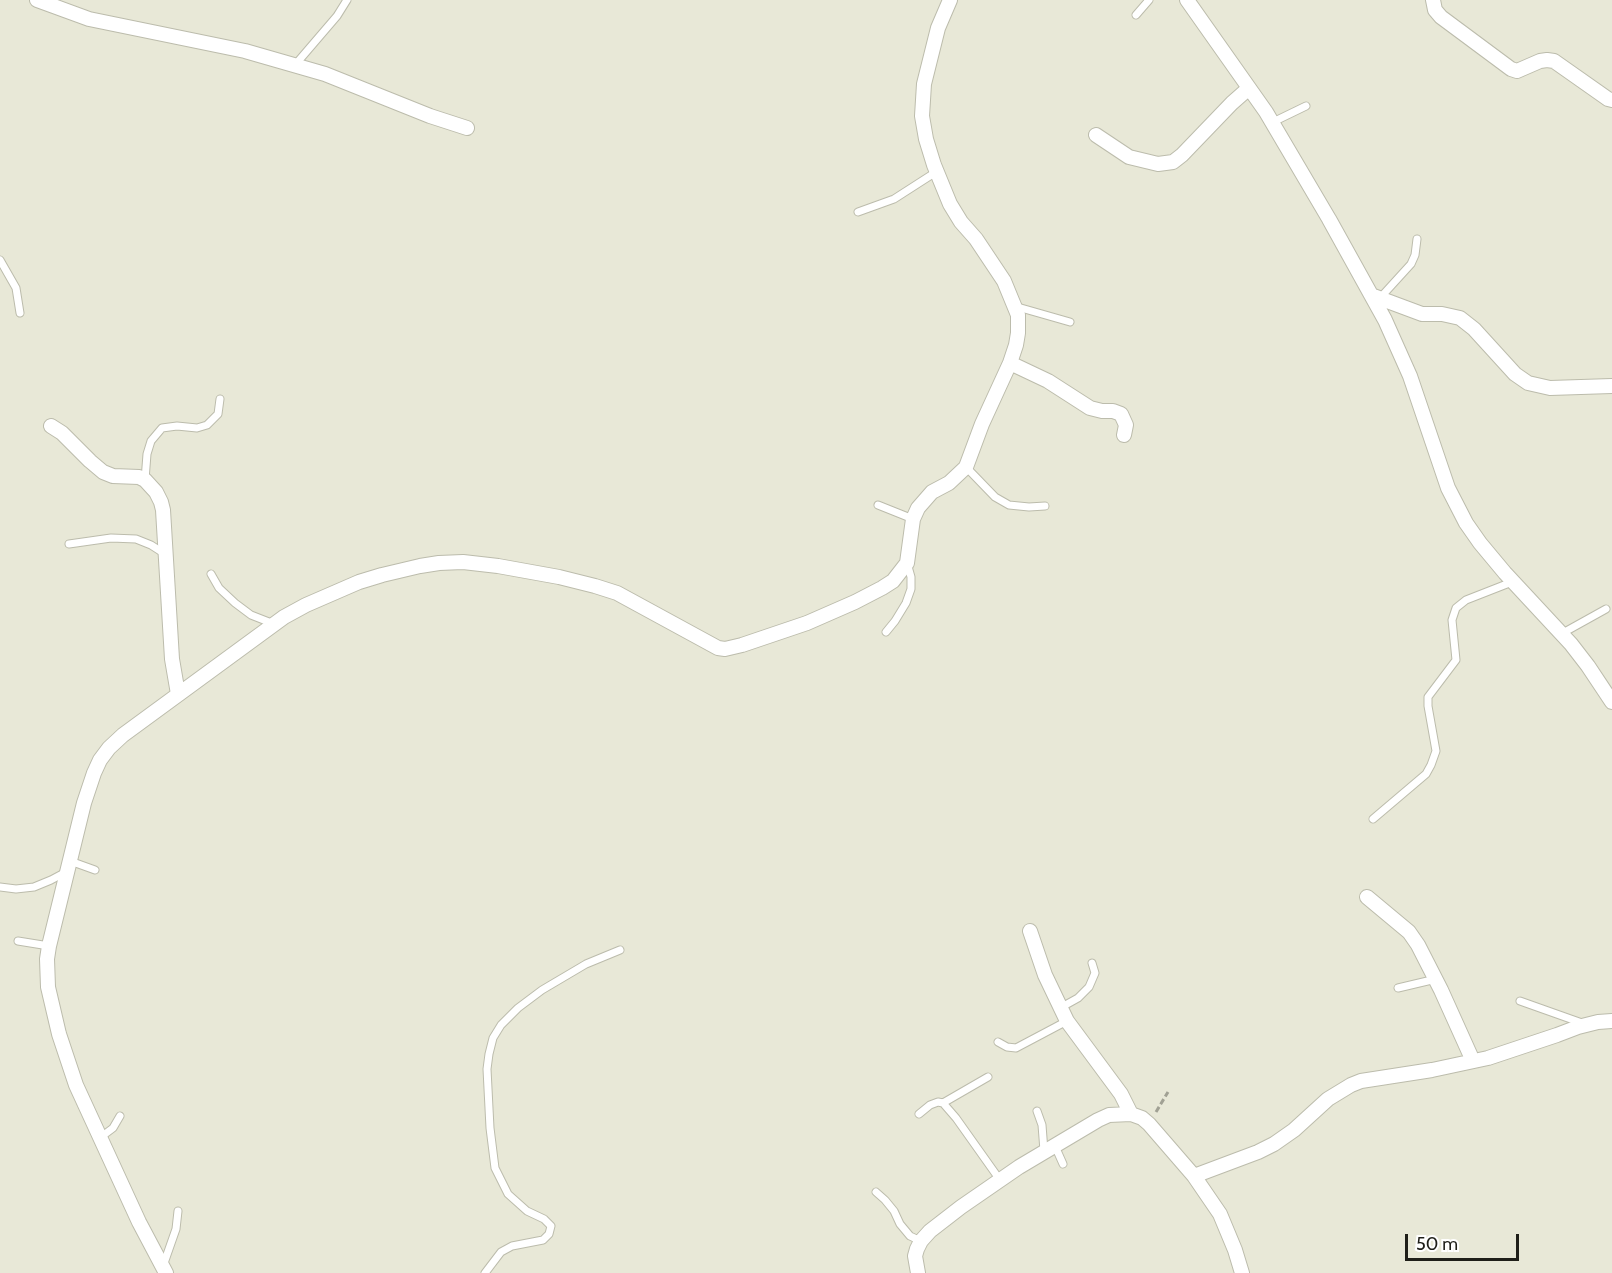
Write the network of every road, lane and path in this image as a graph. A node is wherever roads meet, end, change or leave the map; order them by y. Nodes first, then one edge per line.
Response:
1 (37, 0) edge
2 (347, 0) edge
3 (950, 0) edge
4 (1149, 0) edge
5 (1187, 0) edge
6 (1433, 0) edge
7 (1136, 15) dead end
8 (294, 65) junction
9 (1249, 87) junction
10 (1612, 100) edge
11 (1306, 106) dead end
12 (1273, 122) junction
13 (467, 128) dead end
14 (1096, 135) dead end
15 (936, 172) junction
16 (858, 212) dead end
17 (1417, 239) dead end
18 (0, 260) edge
19 (1375, 297) junction
20 (1014, 306) junction
21 (20, 313) dead end
22 (1070, 322) dead end
23 (1010, 363) junction
24 (1612, 386) edge
25 (220, 399) dead end
26 (51, 426) dead end
27 (1124, 435) dead end
28 (966, 467) junction
29 (145, 480) junction
30 (878, 505) dead end
31 (1045, 506) dead end
32 (913, 519) junction
33 (69, 544) dead end
34 (165, 554) junction
35 (907, 563) junction
36 (211, 574) dead end
37 (1512, 582) junction
38 (1606, 609) dead end
39 (274, 624) junction
40 (886, 632) dead end
41 (1562, 634) junction
42 (178, 694) junction
43 (1612, 702) edge
44 (1373, 819) dead end
45 (69, 866) junction
46 (95, 870) dead end
47 (0, 887) edge
48 (1366, 897) dead end
49 (1030, 931) dead end
50 (18, 941) dead end
51 (49, 946) junction
52 (620, 950) dead end
53 (1092, 963) dead end
54 (1436, 979) junction
55 (1398, 988) dead end
56 (1520, 1001) dead end
57 (1060, 1008) junction
58 (1067, 1021) junction
59 (1612, 1021) edge
60 (1587, 1024) junction
61 (998, 1042) dead end
62 (1473, 1061) junction
63 (988, 1077) dead end
64 (1168, 1092) dead end
65 (943, 1102) junction
66 (1037, 1111) dead end
67 (920, 1114) dead end
68 (1131, 1114) junction
69 (120, 1116) dead end
70 (1149, 1124) junction
71 (101, 1137) junction
72 (1050, 1149) junction
73 (1063, 1164) dead end
74 (1194, 1176) junction
75 (1000, 1180) junction
76 (876, 1192) dead end
77 (178, 1211) dead end
78 (921, 1241) junction
79 (166, 1271) edge
80 (485, 1273) edge
81 (918, 1273) edge
82 (1242, 1273) edge

1 - 8 street
2 - 8 lane
3 - 15 street
4 - 7 lane
5 - 9 street
6 - 10 street
8 - 13 street
9 - 12 street
9 - 14 street
11 - 12 lane
12 - 19 street
15 - 16 lane
15 - 20 street
17 - 19 lane
18 - 21 lane
19 - 24 street
19 - 37 street
20 - 22 lane
20 - 23 street
23 - 27 street
23 - 28 street
25 - 29 lane
26 - 29 street
28 - 31 lane
28 - 32 street
29 - 34 street
30 - 32 lane
32 - 35 street
33 - 34 lane
34 - 42 street
35 - 39 street
35 - 40 lane
36 - 39 lane
37 - 41 street
37 - 44 lane
38 - 41 lane
39 - 42 street
41 - 43 street
42 - 45 street
45 - 46 lane
45 - 47 lane
45 - 51 street
48 - 54 street
49 - 57 street
50 - 51 lane
51 - 71 street
52 - 80 lane
53 - 57 lane
54 - 55 lane
54 - 62 street
56 - 60 lane
57 - 58 street
58 - 61 lane
58 - 68 street
59 - 60 street
60 - 62 street
62 - 74 street
63 - 65 lane
64 - 70 path
65 - 67 lane
65 - 75 lane
66 - 72 lane
68 - 70 street
68 - 72 street
69 - 71 lane
70 - 74 street
71 - 79 street
72 - 73 lane
72 - 75 street
74 - 82 street
75 - 78 street
76 - 78 lane
77 - 79 lane
78 - 81 street

